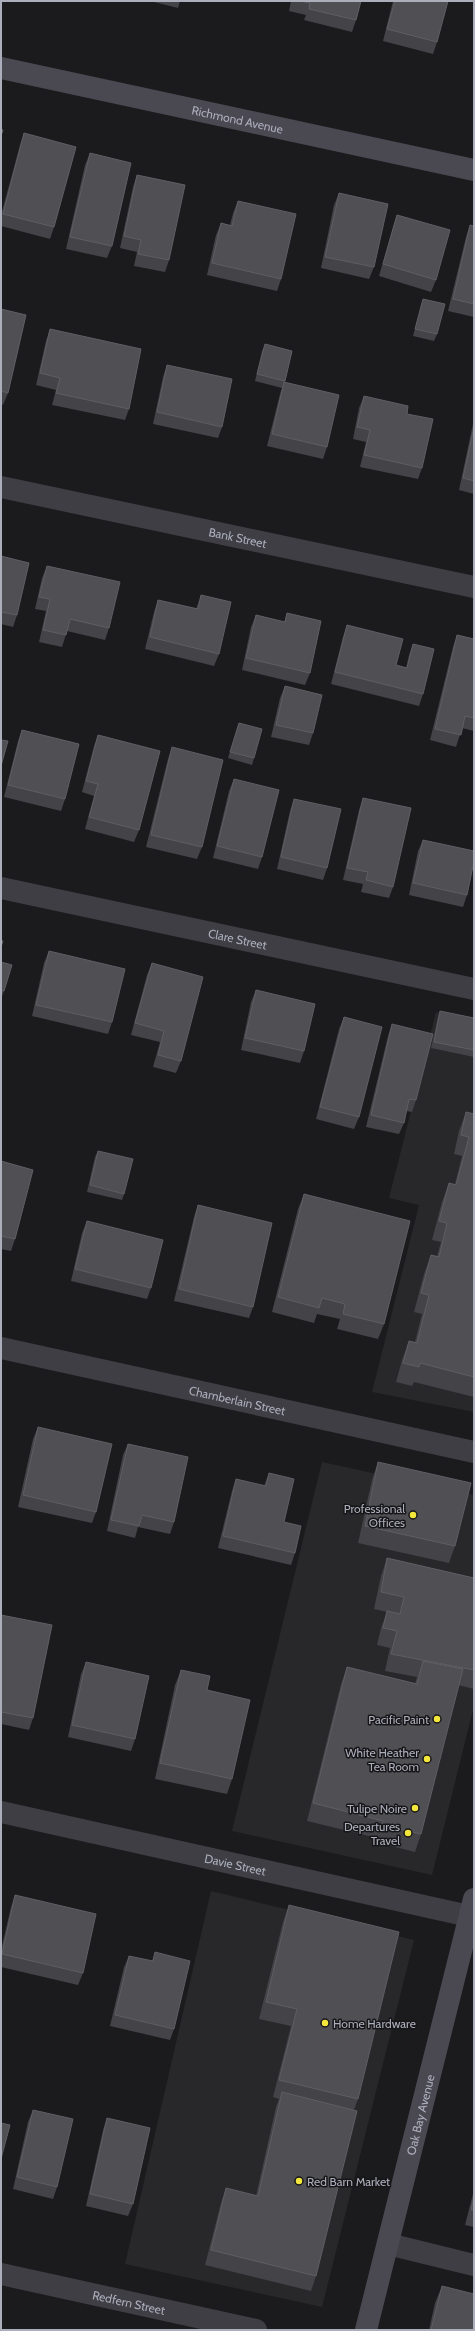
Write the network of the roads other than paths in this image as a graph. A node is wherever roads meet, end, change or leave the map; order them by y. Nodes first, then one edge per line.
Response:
1 (1, 68) edge
2 (474, 170) edge
3 (1, 486) edge
4 (474, 587) edge
5 (1, 888) edge
6 (474, 989) edge
7 (1, 1348) edge
8 (474, 1452) edge
9 (1, 1812) edge
10 (472, 1908) edge
11 (388, 2244) junction
12 (474, 2265) edge
13 (1, 2274) edge
14 (256, 2330) edge
15 (366, 2330) edge

1 - 2 main road, Richmond Avenue
3 - 4 street, Bank Street
5 - 6 street, Clare Street
7 - 8 street, Chamberlain Street
9 - 10 street, Davie Street
10 - 11 main road, Oak Bay Avenue
11 - 12 street
11 - 15 main road, Oak Bay Avenue
13 - 14 street, Redfern Street

